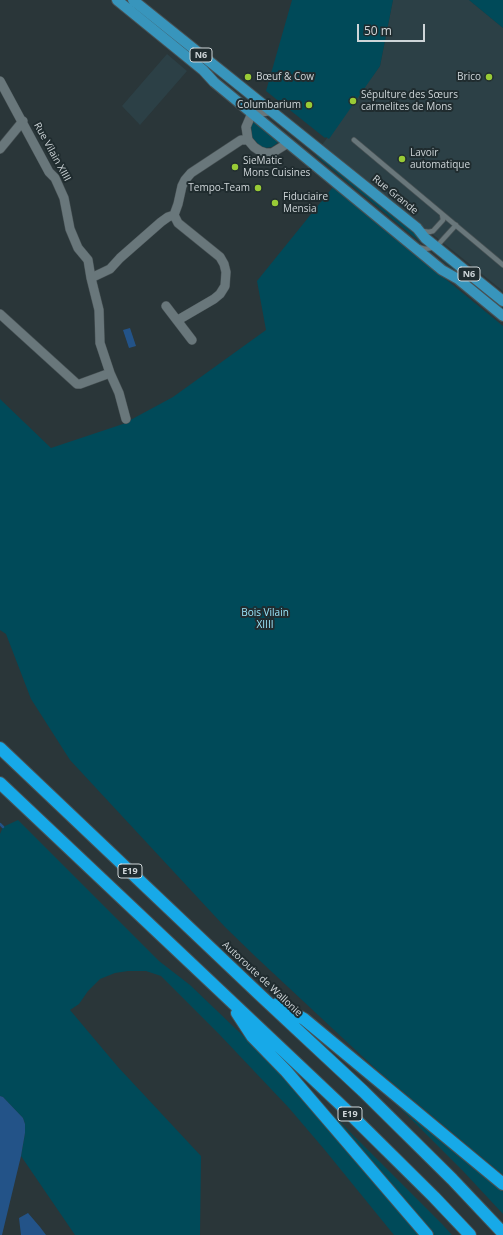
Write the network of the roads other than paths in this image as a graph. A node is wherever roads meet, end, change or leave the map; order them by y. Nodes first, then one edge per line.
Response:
1 (117, 0) edge
2 (133, 0) edge
3 (0, 81) edge
4 (269, 111) junction
5 (252, 113) junction
6 (23, 121) junction
7 (248, 140) junction
8 (354, 140) dead end
9 (288, 143) junction
10 (0, 149) edge
11 (442, 214) junction
12 (174, 215) junction
13 (456, 225) junction
14 (417, 228) junction
15 (413, 246) junction
16 (436, 247) junction
17 (503, 265) edge
18 (91, 278) junction
19 (503, 301) edge
20 (166, 306) dead end
21 (0, 314) edge
22 (503, 316) edge
23 (178, 320) junction
24 (192, 340) dead end
25 (110, 372) junction
26 (126, 419) dead end
27 (0, 748) edge
28 (0, 783) edge
29 (260, 995) junction
30 (227, 996) junction
31 (503, 1184) edge
32 (503, 1233) edge
33 (427, 1235) edge
34 (470, 1235) edge

1 - 5 main road, N6
2 - 4 main road, Rue Grande / N6
3 - 6 street, Rue Vilain XIIII
4 - 5 street
4 - 14 main road, Rue Grande / N6
5 - 7 street
5 - 9 main road, N6
6 - 10 street
6 - 18 street, Rue Vilain XIIII
7 - 9 street
7 - 12 street
8 - 11 lane
9 - 15 main road, N6
11 - 13 lane
11 - 14 lane
12 - 18 street
12 - 23 street
13 - 16 lane
13 - 17 lane
14 - 16 main road, Rue Grande / N6
15 - 16 lane
15 - 22 main road, N6
16 - 19 main road, Rue Grande / N6
18 - 25 street, Rue Vilain XIIII
20 - 23 street
21 - 25 street
23 - 24 street
25 - 26 street, Rue Vilain XIIII
27 - 29 highway, Autoroute de Wallonie / E19
28 - 30 highway, E19
29 - 31 highway
29 - 32 highway, Autoroute de Wallonie / E19
30 - 33 highway
30 - 34 highway, E19

